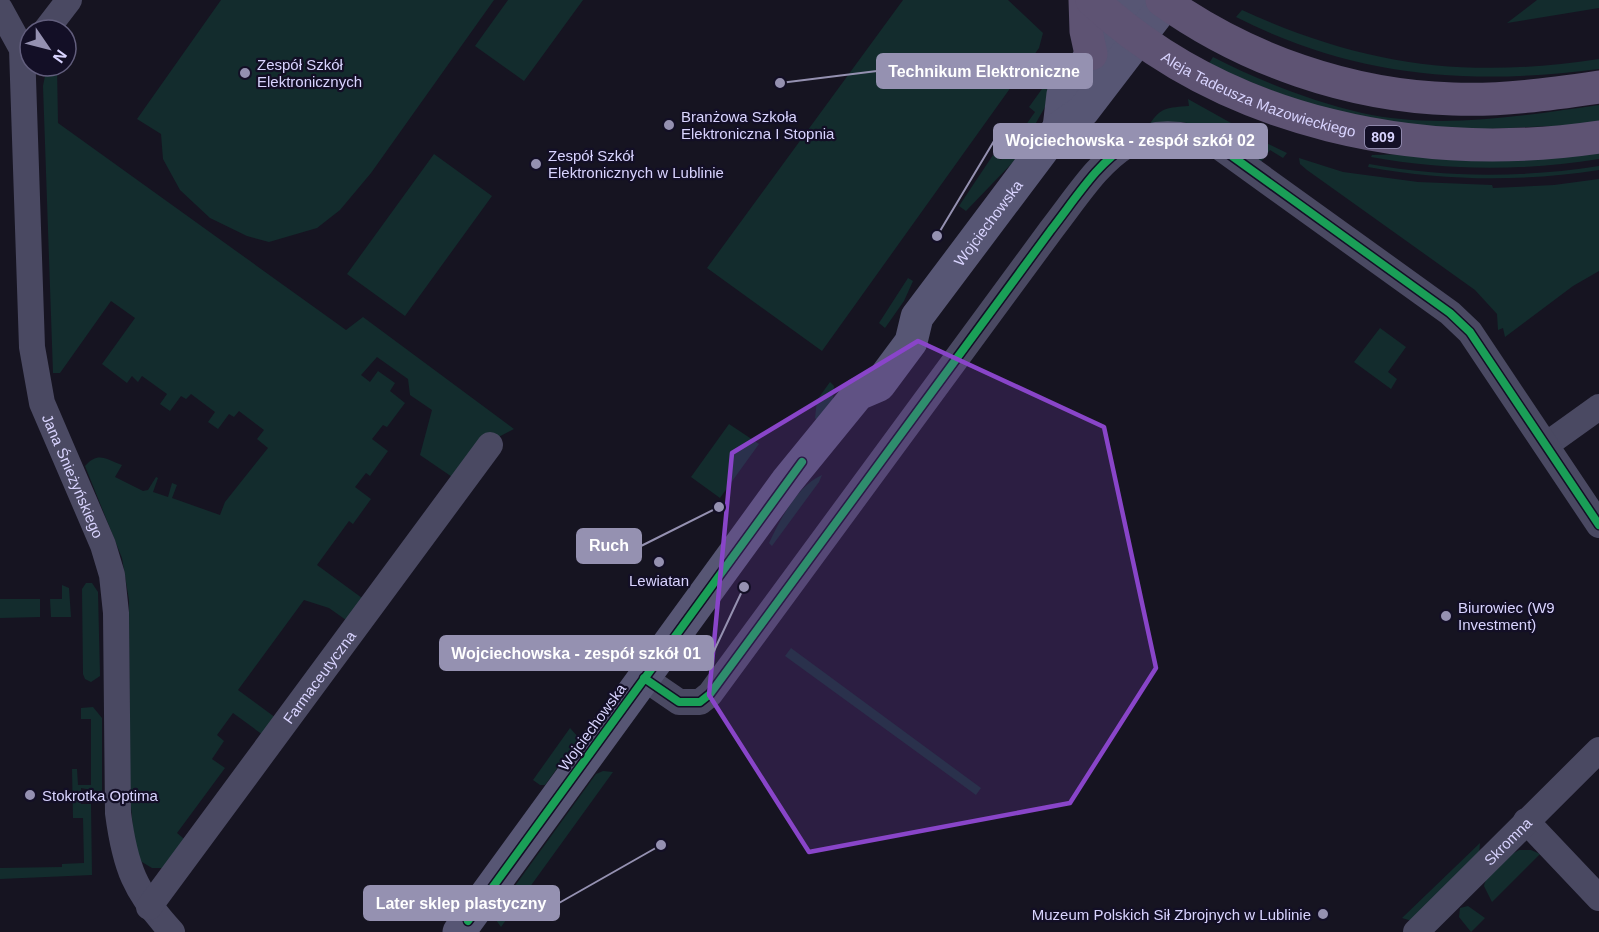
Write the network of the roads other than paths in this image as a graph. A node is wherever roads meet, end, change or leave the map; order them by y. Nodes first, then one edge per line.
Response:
1 (69, 0) edge
2 (1085, 0) edge
3 (1092, 0) edge
4 (1207, 0) edge
5 (1165, 1) edge
6 (0, 9) edge
7 (55, 18) edge
8 (1130, 19) edge
9 (18, 35) edge
10 (1219, 36) junction
11 (1091, 54) junction
12 (27, 78) edge
13 (1599, 87) edge
14 (1059, 128) junction
15 (1599, 136) edge
16 (1599, 407) edge
17 (490, 445) dead end
18 (1546, 445) junction
19 (1599, 525) edge
20 (644, 678) junction
21 (1599, 750) edge
22 (1526, 821) junction
23 (1599, 898) edge
24 (149, 908) junction
25 (172, 932) edge
26 (459, 932) edge
27 (1416, 932) edge

1 - 7 street
2 - 11 main road
3 - 8 main road, 809
4 - 10 main road
5 - 8 street, Wojciechowska
5 - 10 main road
6 - 9 street, Jana Śnieżyńskiego
8 - 11 street, Wojciechowska
8 - 14 street, Wojciechowska
8 - 15 main road, Aleja Tadeusza Mazowieckiego / 809
10 - 13 main road
11 - 14 street, Wojciechowska
12 - 24 street, Jana Śnieżyńskiego
14 - 20 street, Wojciechowska
16 - 18 street
17 - 24 street, Farmaceutyczna
18 - 19 street
18 - 20 street
20 - 26 street, Wojciechowska
21 - 22 street, Skromna
22 - 23 street
22 - 27 street, Skromna
24 - 25 street, Jana Śnieżyńskiego

